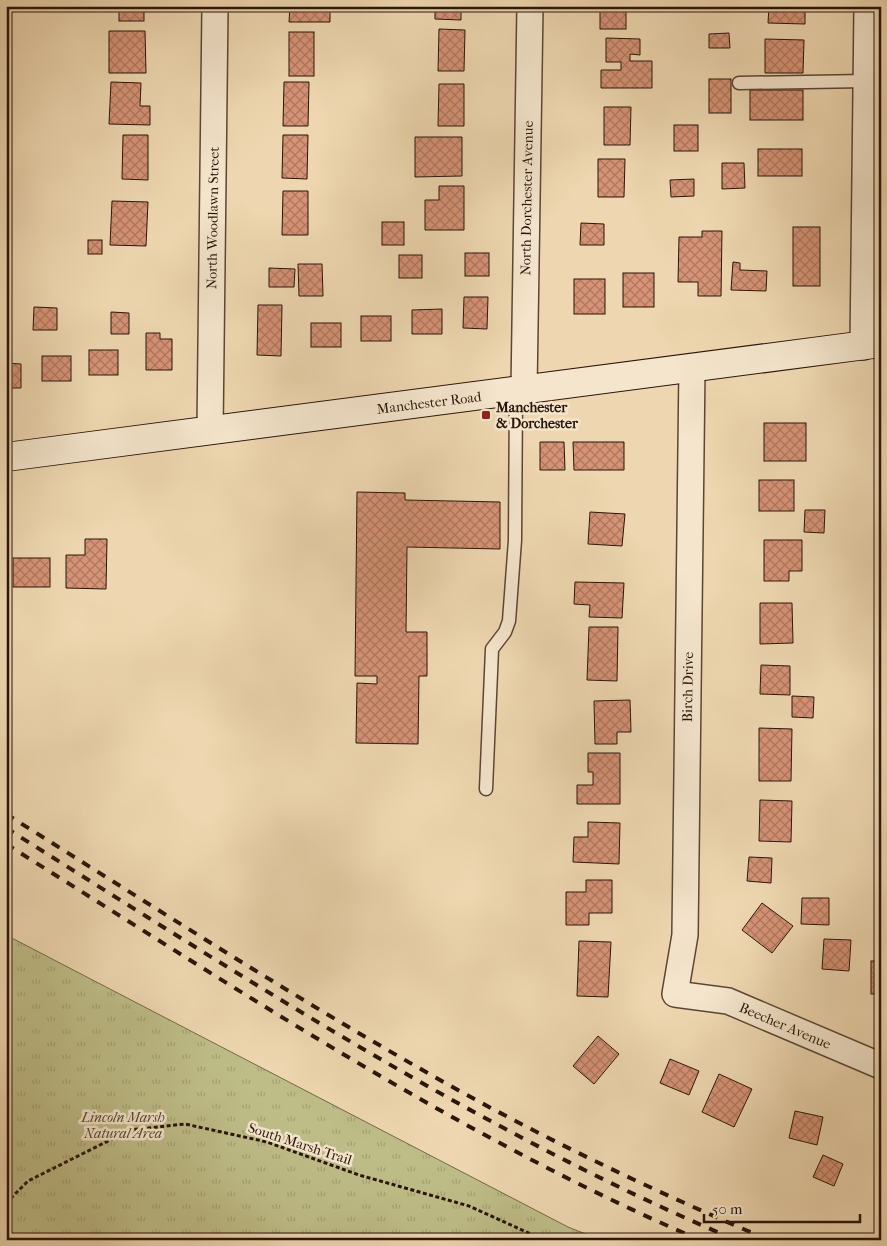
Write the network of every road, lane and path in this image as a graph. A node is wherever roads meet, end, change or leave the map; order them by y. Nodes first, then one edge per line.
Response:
1 (215, 6) edge
2 (530, 6) edge
3 (867, 6) edge
4 (866, 81) junction
5 (739, 83) dead end
6 (872, 345) edge
7 (692, 368) junction
8 (520, 391) junction
9 (210, 431) junction
10 (6, 457) edge
11 (486, 790) dead end
12 (687, 996) joint
13 (881, 1066) edge
14 (6, 1203) edge
15 (537, 1240) edge

1 - 9 street, North Woodlawn Street
2 - 8 street, North Dorchester Avenue
3 - 4 street
4 - 5 lane
4 - 6 street
6 - 7 street, Manchester Road
7 - 8 street, Manchester Road
7 - 12 street, Birch Drive
8 - 9 street, Manchester Road
8 - 11 lane
9 - 10 street, Manchester Road
12 - 13 street, Beecher Avenue
14 - 15 path, South Marsh Trail

